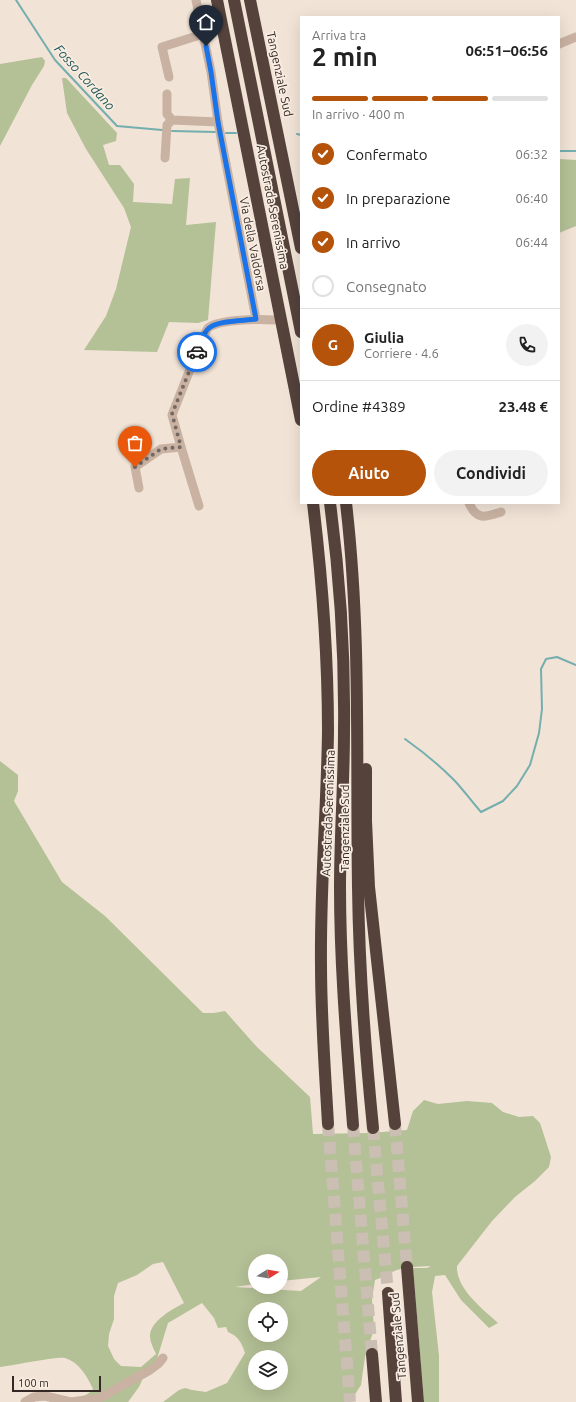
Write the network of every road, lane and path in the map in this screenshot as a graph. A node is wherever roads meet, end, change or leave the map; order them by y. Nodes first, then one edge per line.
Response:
1 (196, 0) edge
2 (217, 0) edge
3 (234, 0) edge
4 (250, 0) edge
5 (258, 0) edge
6 (203, 34) junction
7 (576, 37) edge
8 (560, 44) edge
9 (169, 77) dead end
10 (167, 94) dead end
11 (172, 120) junction
12 (218, 122) junction
13 (165, 158) dead end
14 (300, 204) edge
15 (300, 243) edge
16 (256, 319) junction
17 (274, 320) dead end
18 (300, 327) edge
19 (300, 415) edge
20 (181, 447) junction
21 (139, 488) dead end
22 (313, 504) edge
23 (330, 504) edge
24 (346, 504) edge
25 (354, 504) edge
26 (469, 504) edge
27 (199, 506) dead end
28 (501, 512) dead end
29 (328, 1124) tunnel mouth
30 (395, 1124) tunnel mouth
31 (353, 1125) tunnel mouth
32 (373, 1128) tunnel mouth
33 (407, 1267) tunnel mouth
34 (388, 1293) tunnel mouth
35 (372, 1354) tunnel mouth
36 (163, 1358) dead end
37 (25, 1402) edge
38 (376, 1402) edge
39 (396, 1402) edge
40 (418, 1402) edge

1 - 6 street, Via della Valdorsa
2 - 19 highway, Autostrada Serenissima
3 - 18 highway, Autostrada Serenissima
4 - 15 highway, Tangenziale Sud
5 - 14 highway, Tangenziale Sud
6 - 9 street
6 - 12 street, Via della Valdorsa
7 - 8 street
10 - 11 street
11 - 12 street
11 - 13 street
12 - 16 street, Via della Valdorsa
16 - 17 street
16 - 20 street
20 - 21 street
20 - 27 street
22 - 29 highway, Autostrada Serenissima
23 - 31 highway, Autostrada Serenissima
24 - 32 highway, Tangenziale Sud
25 - 30 highway, Tangenziale Sud
26 - 28 street
33 - 40 highway, Tangenziale Sud
34 - 39 highway, Tangenziale Sud
35 - 38 highway
36 - 37 street

